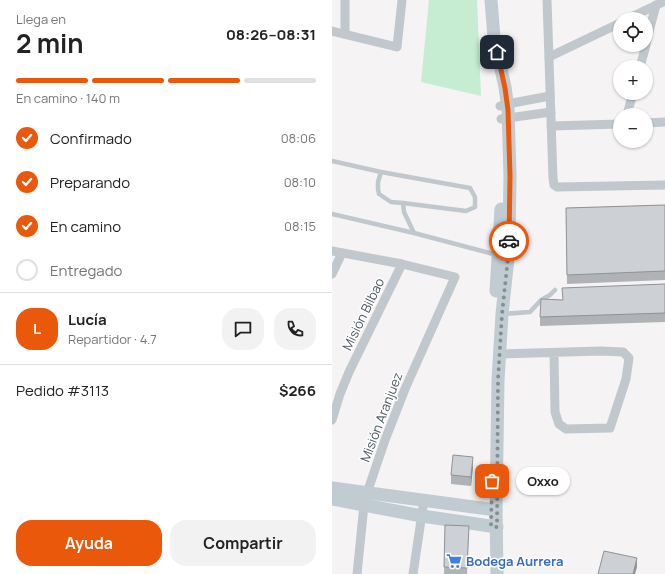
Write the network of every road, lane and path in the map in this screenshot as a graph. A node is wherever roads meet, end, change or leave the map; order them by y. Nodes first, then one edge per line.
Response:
1 (345, 0) edge
2 (402, 0) edge
3 (485, 0) edge
4 (491, 0) edge
5 (547, 0) edge
6 (665, 1) edge
7 (656, 5) junction
8 (642, 12) edge
9 (653, 17) edge
10 (613, 26) edge
11 (332, 31) edge
12 (345, 34) junction
13 (549, 57) junction
14 (550, 96) junction
15 (521, 101) junction
16 (504, 105) junction
17 (551, 112) junction
18 (522, 116) junction
19 (504, 118) junction
20 (665, 122) edge
21 (653, 123) edge
22 (613, 124) edge
23 (551, 126) junction
24 (332, 161) edge
25 (381, 172) junction
26 (665, 184) edge
27 (403, 203) junction
28 (332, 214) edge
29 (414, 233) junction
30 (332, 251) edge
31 (342, 253) junction
32 (503, 256) junction
33 (402, 264) junction
34 (332, 274) edge
35 (555, 290) dead end
36 (502, 314) junction
37 (554, 353) junction
38 (500, 354) junction
39 (332, 420) edge
40 (332, 488) edge
41 (332, 499) edge
42 (366, 499) junction
43 (424, 500) junction
44 (494, 510) junction
45 (422, 516) junction
46 (494, 526) junction
47 (357, 574) edge
48 (413, 574) edge
49 (491, 574) edge
50 (497, 574) edge

1 - 12 street
2 - 12 street
3 - 16 main road
4 - 16 main road
5 - 13 street
6 - 7 street
7 - 8 street
7 - 9 street
10 - 13 street
11 - 12 street
13 - 14 street
14 - 15 street
14 - 17 street
15 - 16 street
15 - 18 street
16 - 19 main road
17 - 18 street
17 - 23 street
18 - 19 street
19 - 32 main road
20 - 21 street
22 - 23 street
23 - 26 street
24 - 25 lane
25 - 27 lane
25 - 27 lane
27 - 29 lane
28 - 29 lane
29 - 32 lane
30 - 31 street
31 - 33 street
31 - 34 street
32 - 36 main road
32 - 44 main road
33 - 39 street, Misión Bilbao
33 - 42 street, Misión Aranjuez
35 - 36 lane
36 - 38 main road
37 - 37 street
37 - 38 street
38 - 44 main road
40 - 42 main road
41 - 42 main road
42 - 43 main road
42 - 45 main road
42 - 47 street, Misión Aranjuez
43 - 44 main road
43 - 45 street
44 - 46 main road
45 - 46 main road
45 - 48 street
46 - 49 main road
46 - 50 main road

